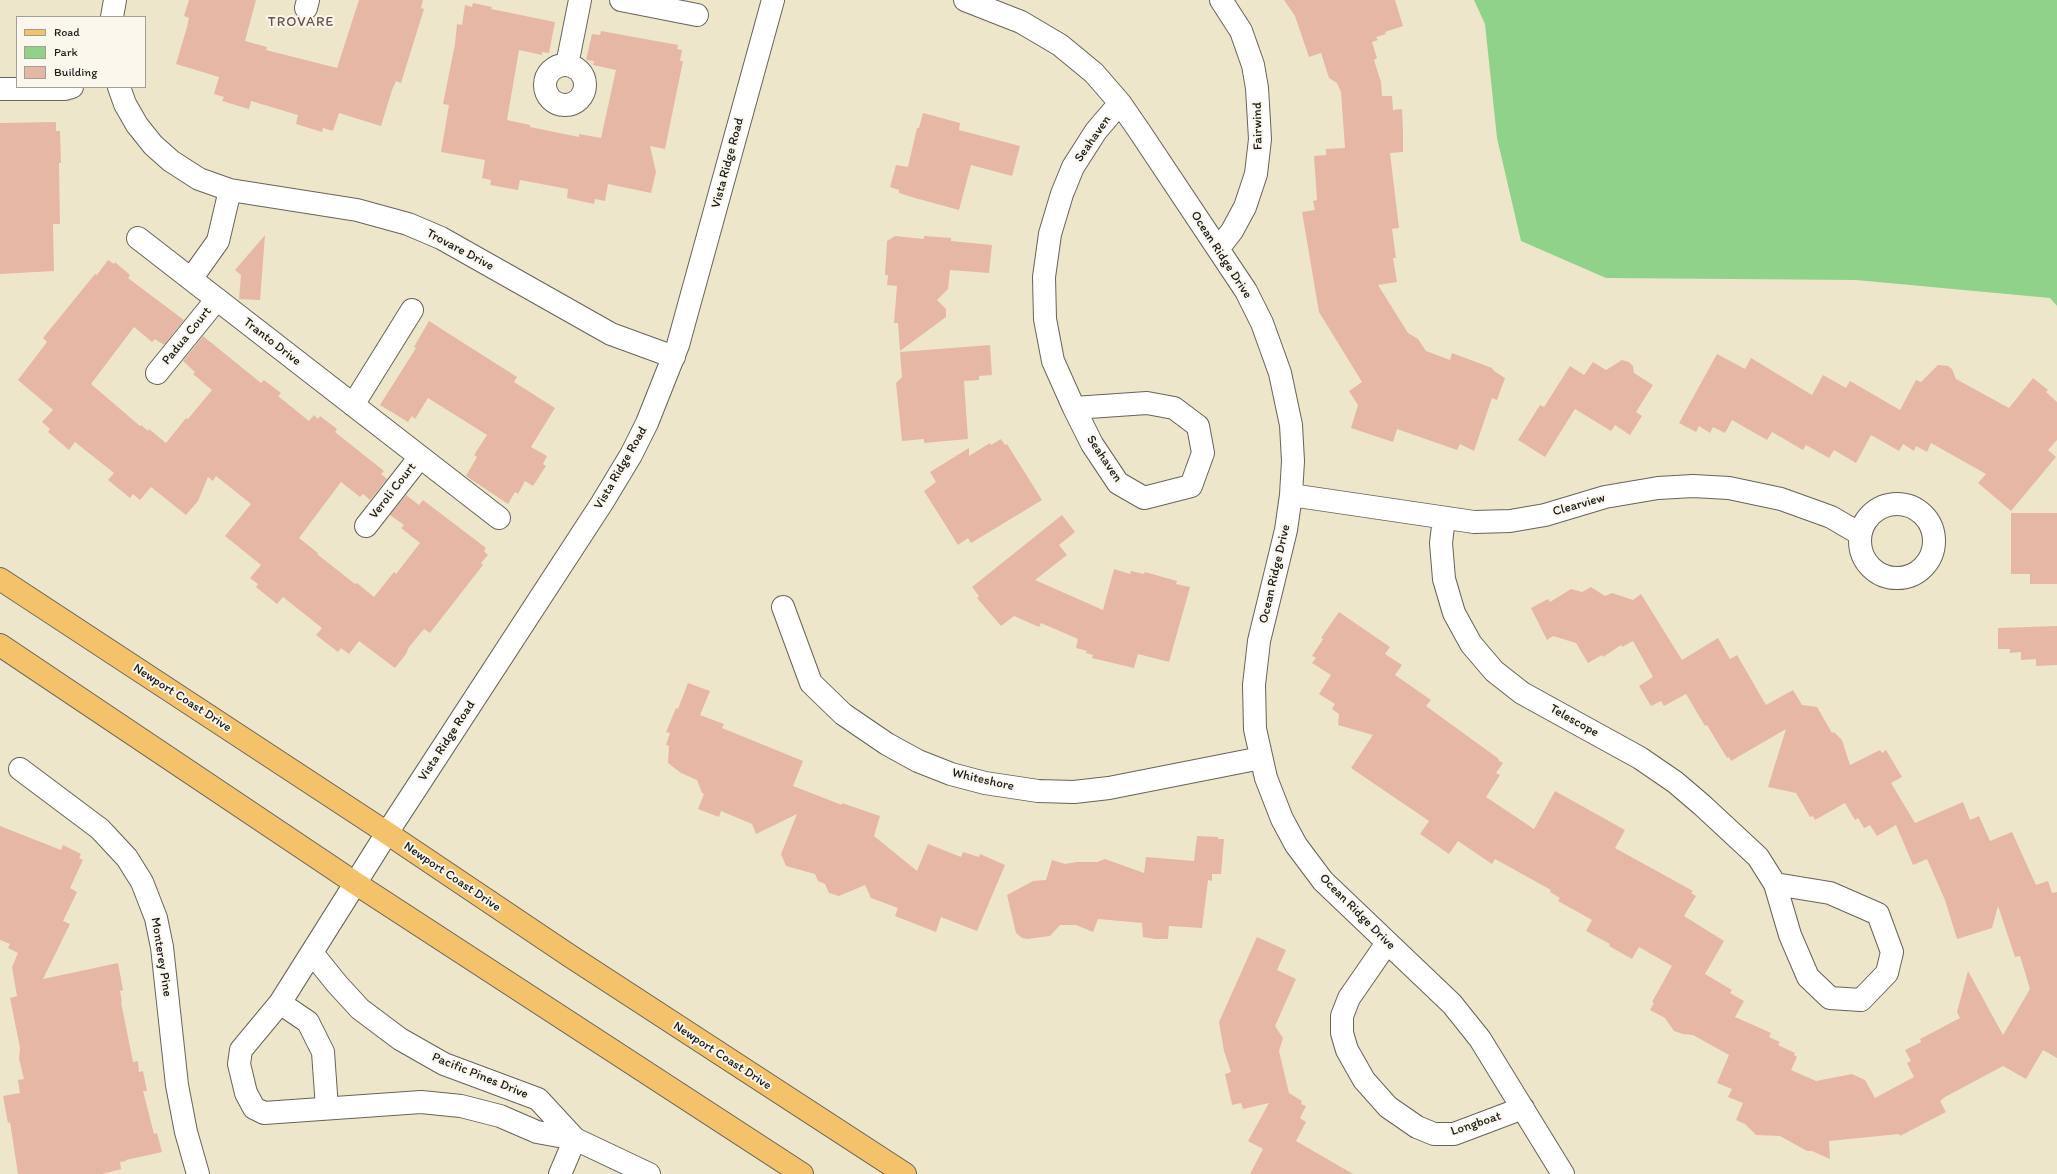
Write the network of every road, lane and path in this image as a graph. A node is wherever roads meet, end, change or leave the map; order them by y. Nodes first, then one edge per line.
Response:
1 (115, 0) edge
2 (580, 0) edge
3 (621, 0) edge
4 (773, 0) edge
5 (965, 0) edge
6 (1221, 0) edge
7 (697, 15) dead end
8 (112, 16) edge
9 (567, 65) dead end
10 (68, 88) edge
11 (119, 88) edge
12 (0, 90) edge
13 (1120, 103) junction
14 (230, 190) junction
15 (138, 238) dead end
16 (1218, 249) junction
17 (191, 279) junction
18 (217, 299) junction
19 (412, 310) dead end
20 (674, 357) junction
21 (157, 373) dead end
22 (353, 405) junction
23 (1074, 408) junction
24 (420, 456) junction
25 (1291, 495) junction
26 (499, 518) dead end
27 (1444, 518) junction
28 (366, 526) dead end
29 (1860, 534) dead end
30 (0, 579) edge
31 (783, 607) dead end
32 (0, 645) edge
33 (1261, 758) junction
34 (20, 769) dead end
35 (387, 833) junction
36 (355, 883) junction
37 (1775, 884) junction
38 (1388, 944) junction
39 (312, 953) junction
40 (280, 1002) junction
41 (327, 1108) junction
42 (1523, 1108) junction
43 (575, 1139) junction
44 (198, 1174) edge
45 (560, 1174) edge
46 (649, 1174) edge
47 (802, 1174) edge
48 (905, 1174) edge
49 (1563, 1174) edge

1 - 8 street
2 - 9 street
3 - 7 street
4 - 20 street, Vista Ridge Road
5 - 13 street, Ocean Ridge Drive
6 - 16 street, Fairwind
10 - 12 street
11 - 14 street, Trovare Drive
13 - 16 street, Ocean Ridge Drive
13 - 23 street, Seahaven
14 - 17 street
14 - 20 street, Trovare Drive
15 - 17 street, Tranto Drive
16 - 25 street, Ocean Ridge Drive
17 - 18 street, Tranto Drive
18 - 21 street, Padua Court
18 - 22 street, Tranto Drive
19 - 22 street
20 - 35 street, Vista Ridge Road
22 - 24 street, Tranto Drive
23 - 23 street, Seahaven
24 - 26 street, Tranto Drive
24 - 28 street, Veroli Court
25 - 27 street, Clearview
25 - 33 street, Ocean Ridge Drive
27 - 29 street, Clearview
27 - 37 street, Telescope
30 - 35 main road, Newport Coast Drive
31 - 33 street, Whiteshore
32 - 36 main road
33 - 38 street, Ocean Ridge Drive
34 - 44 street, Monterey Pine
35 - 36 street, Vista Ridge Road
35 - 48 main road, Newport Coast Drive
36 - 39 street, Pacific Pines Drive
36 - 47 main road
37 - 37 street, Telescope
38 - 42 street, Ocean Ridge Drive
38 - 42 street, Longboat
39 - 40 street, Pacific Pines Drive
39 - 43 street, Pacific Pines Drive
40 - 41 street
40 - 41 street, Pacific Pines Drive
41 - 43 street, Pacific Pines Drive
42 - 49 street, Ocean Ridge Drive
43 - 45 street
43 - 46 street, Pacific Pines Drive

